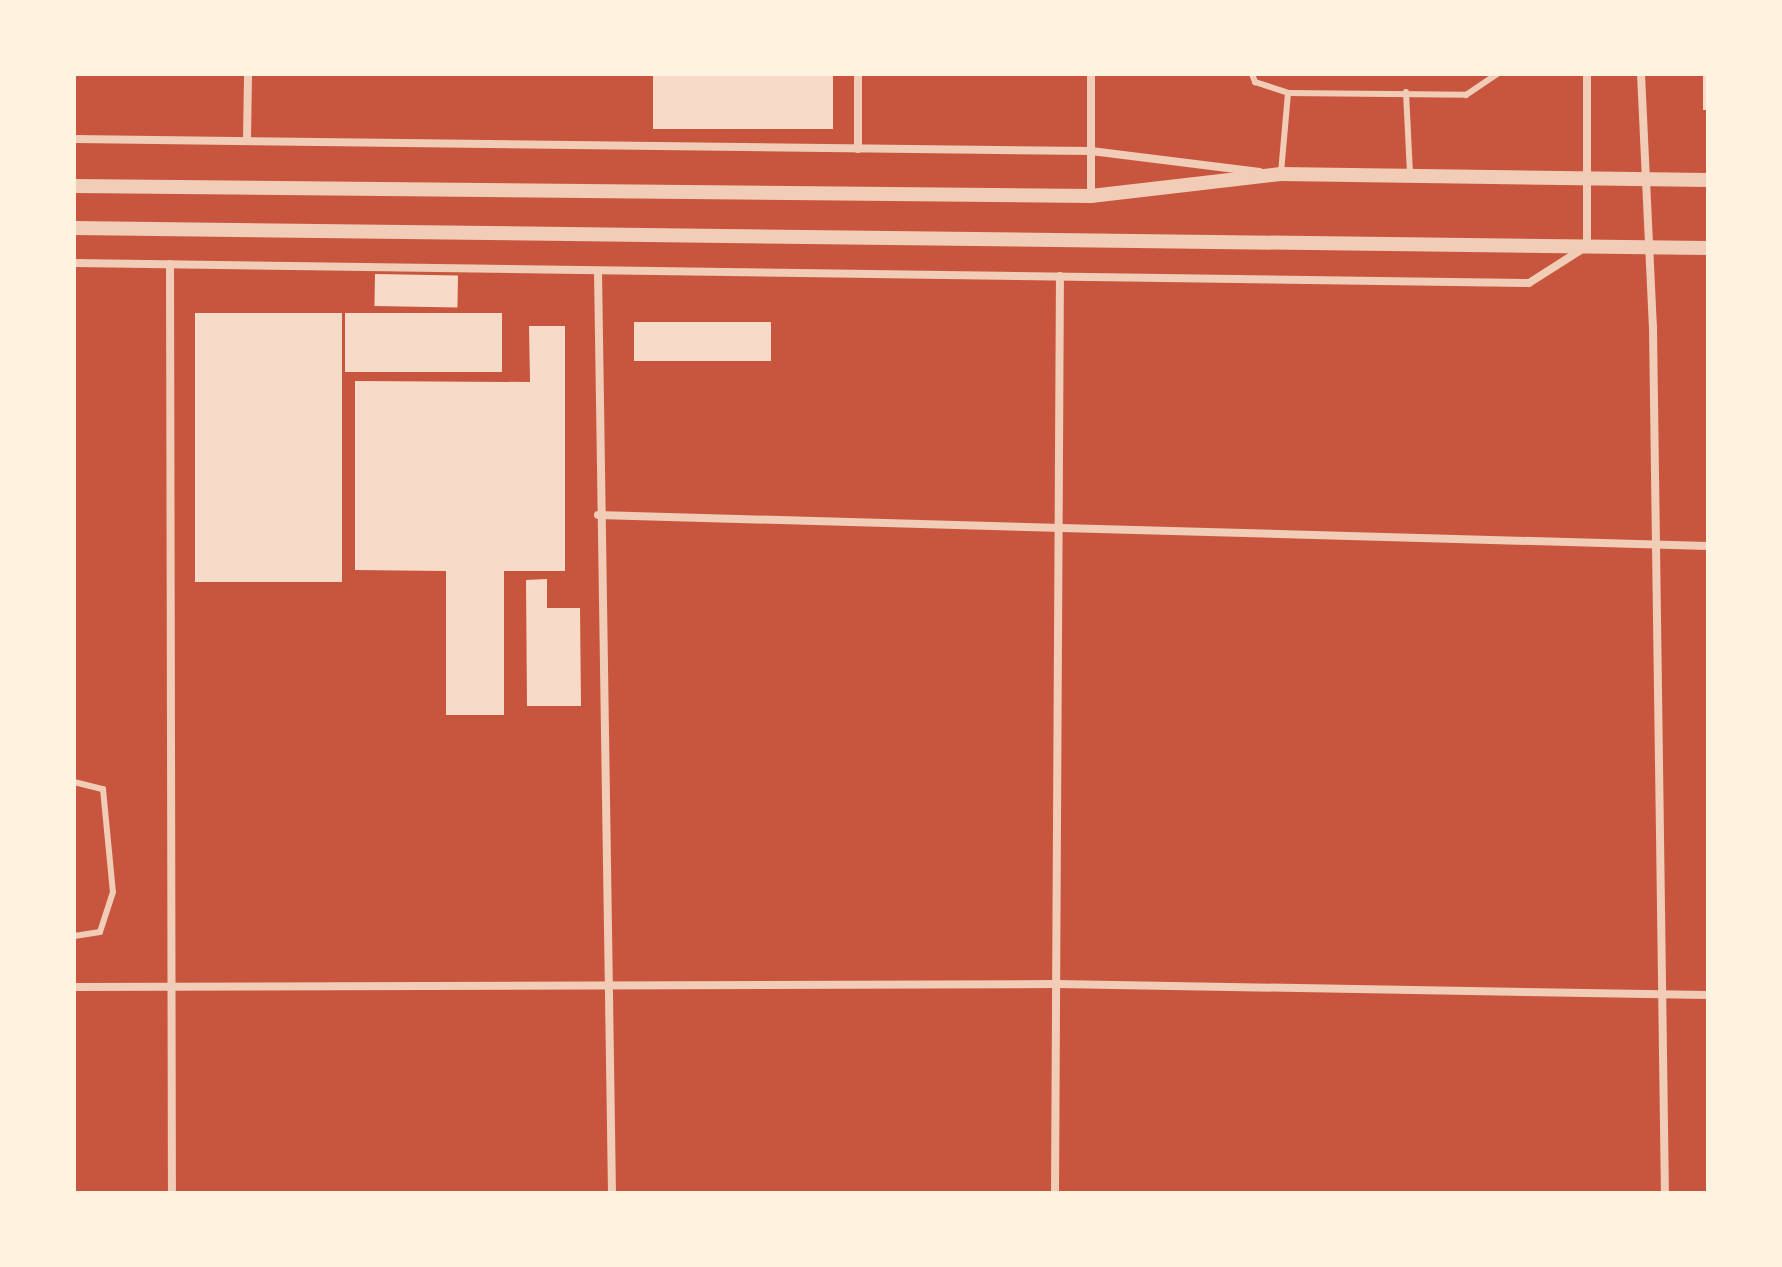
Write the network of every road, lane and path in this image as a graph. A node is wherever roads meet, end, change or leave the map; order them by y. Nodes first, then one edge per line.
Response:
1 (248, 74) edge
2 (858, 74) edge
3 (1091, 74) edge
4 (1252, 74) edge
5 (1497, 74) edge
6 (1587, 74) edge
7 (1641, 74) edge
8 (1406, 92) junction
9 (1288, 93) junction
10 (74, 139) edge
11 (247, 140) junction
12 (858, 149) junction
13 (1091, 151) junction
14 (1410, 173) junction
15 (1281, 174) junction
16 (1587, 176) junction
17 (1644, 178) junction
18 (1708, 180) edge
19 (74, 186) edge
20 (1091, 196) junction
21 (74, 228) edge
22 (1649, 244) junction
23 (1587, 246) junction
24 (1708, 248) edge
25 (74, 263) edge
26 (170, 264) junction
27 (598, 271) junction
28 (1060, 276) junction
29 (598, 515) junction
30 (1061, 528) junction
31 (1654, 544) junction
32 (1708, 546) edge
33 (74, 782) edge
34 (74, 936) edge
35 (1057, 984) junction
36 (74, 987) edge
37 (168, 987) junction
38 (606, 990) junction
39 (1661, 995) junction
40 (1708, 995) edge
41 (172, 1193) edge
42 (612, 1193) edge
43 (1055, 1193) edge
44 (1665, 1193) edge

1 - 11 street
2 - 12 street
3 - 13 street
4 - 9 lane
5 - 8 lane
6 - 16 street
7 - 17 street
8 - 9 lane
8 - 14 lane
9 - 15 lane
10 - 11 street
11 - 12 street
12 - 13 street
13 - 15 street
13 - 20 street
14 - 15 street
14 - 16 street
15 - 20 street
16 - 17 street
16 - 23 street
17 - 18 street
17 - 22 street
19 - 20 street
21 - 23 street
22 - 23 street
22 - 24 street
22 - 31 street
23 - 28 street
25 - 26 street
26 - 27 street
26 - 37 street
27 - 28 street
27 - 29 street
28 - 30 street
29 - 30 street
29 - 38 street
30 - 31 street
30 - 35 street
31 - 32 street
31 - 39 street
33 - 34 lane
35 - 38 street
35 - 39 street
35 - 43 street
36 - 37 street
37 - 38 street
37 - 41 street
38 - 42 street
39 - 40 street
39 - 44 street

